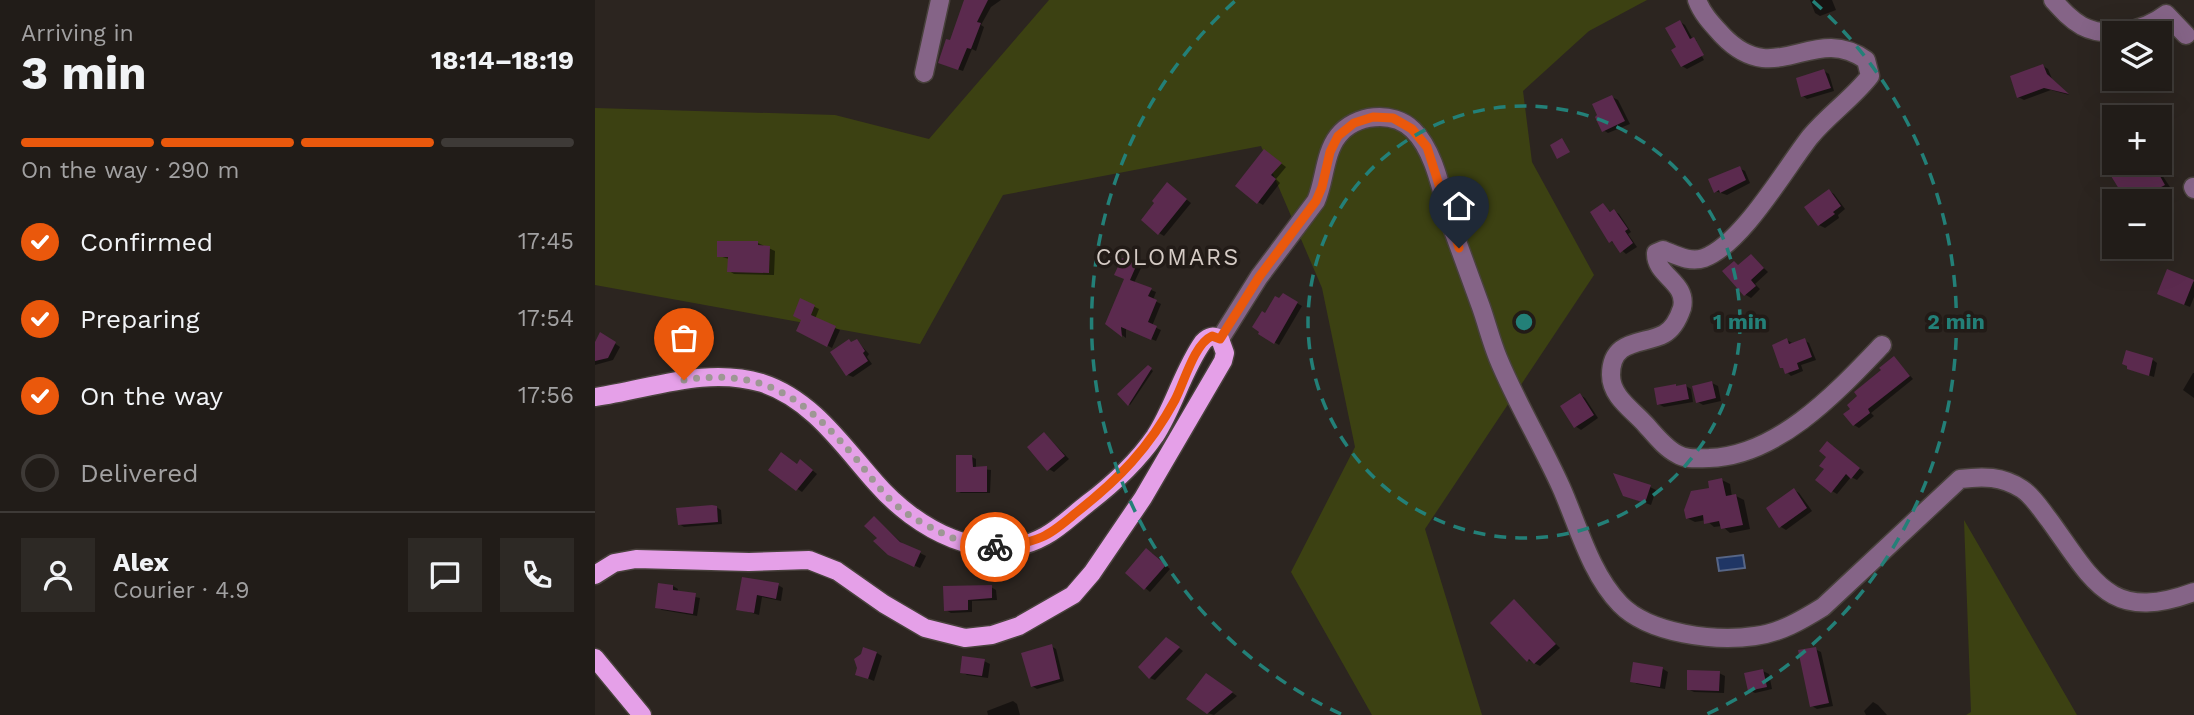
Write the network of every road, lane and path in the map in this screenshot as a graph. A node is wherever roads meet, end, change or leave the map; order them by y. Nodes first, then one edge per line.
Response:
1 (940, 0) edge
2 (1697, 0) edge
3 (2053, 0) edge
4 (2186, 35) dead end
5 (924, 73) dead end
6 (1220, 339) junction
7 (1882, 345) dead end
8 (595, 397) edge
9 (595, 575) edge
10 (2194, 592) edge
11 (595, 658) edge
12 (642, 715) edge

1 - 5 street
2 - 7 street
3 - 4 street
6 - 8 main road
6 - 9 main road
6 - 10 street
11 - 12 main road

